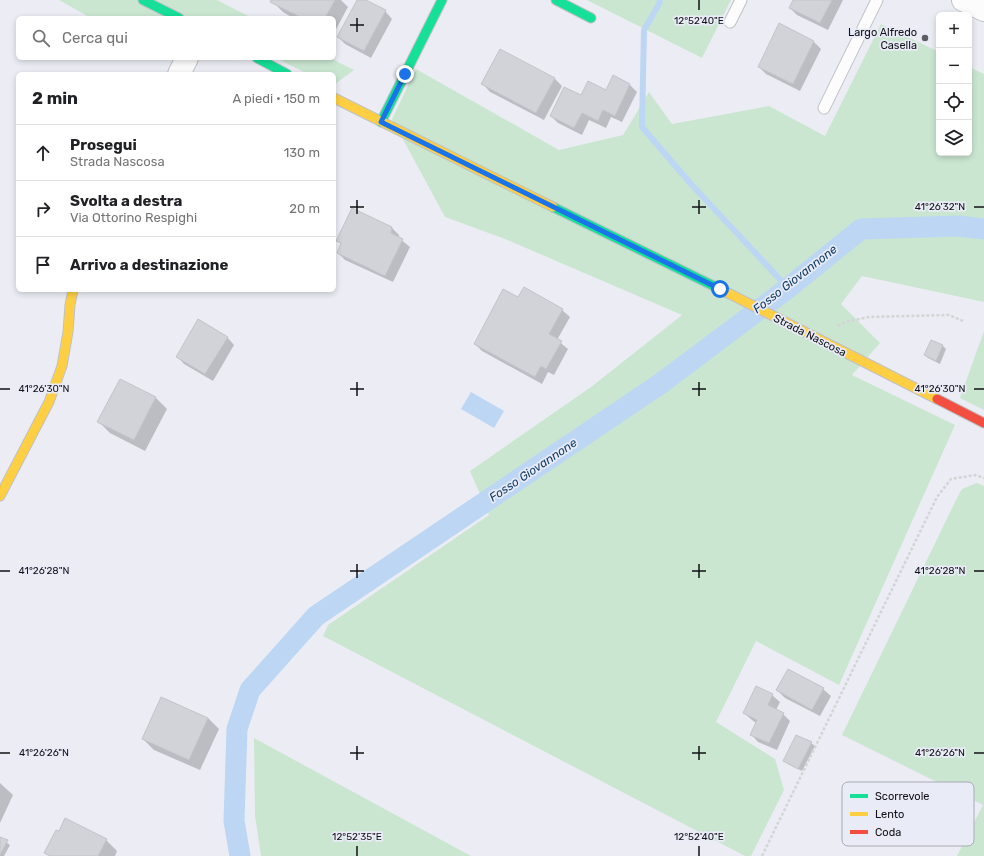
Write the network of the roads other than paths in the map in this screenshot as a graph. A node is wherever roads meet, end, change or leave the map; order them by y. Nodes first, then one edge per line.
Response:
1 (143, 0) edge
2 (442, 0) edge
3 (556, 0) edge
4 (741, 0) edge
5 (877, 0) edge
6 (963, 0) edge
7 (984, 10) edge
8 (175, 16) edge
9 (591, 18) dead end
10 (730, 22) dead end
11 (186, 60) edge
12 (261, 60) edge
13 (180, 72) edge
14 (284, 72) edge
15 (336, 99) edge
16 (824, 108) dead end
17 (381, 122) junction
18 (73, 292) edge
19 (984, 423) edge
20 (0, 496) edge

1 - 8 street
2 - 17 street
3 - 9 street
4 - 10 lane
5 - 16 lane
6 - 7 street
11 - 13 street
12 - 14 street
15 - 17 street, Strada Nascosa
17 - 19 street, Strada Nascosa
18 - 20 street

